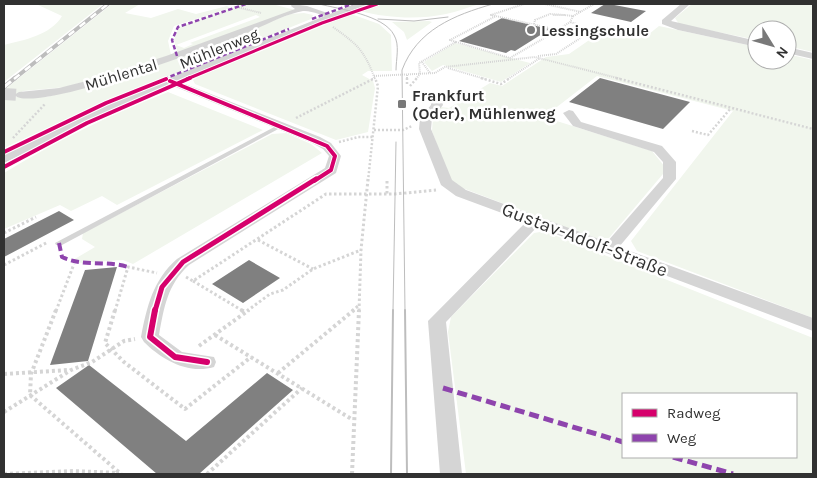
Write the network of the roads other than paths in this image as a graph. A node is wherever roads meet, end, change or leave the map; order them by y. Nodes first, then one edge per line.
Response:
1 (287, 4) edge
2 (363, 4) edge
3 (686, 4) edge
4 (304, 8) junction
5 (331, 21) junction
6 (747, 42) edge
7 (797, 52) edge
8 (813, 56) edge
9 (170, 82) junction
10 (20, 95) tunnel mouth
11 (436, 97) dead end
12 (569, 113) dead end
13 (280, 126) junction
14 (4, 158) edge
15 (535, 221) junction
16 (59, 243) dead end
17 (609, 248) junction
18 (813, 325) edge
19 (207, 362) dead end
20 (451, 474) edge

1 - 4 street
2 - 5 street, Mühlenweg
3 - 6 street
4 - 5 street
4 - 10 street, Mühlental
5 - 9 street, Mühlenweg
7 - 8 street
9 - 13 street
9 - 14 street, Mühlenweg
11 - 15 street, Gustav-Adolf-Straße
12 - 17 street
13 - 16 lane
13 - 19 street
15 - 17 street, Gustav-Adolf-Straße
15 - 20 street
17 - 18 street, Gustav-Adolf-Straße

